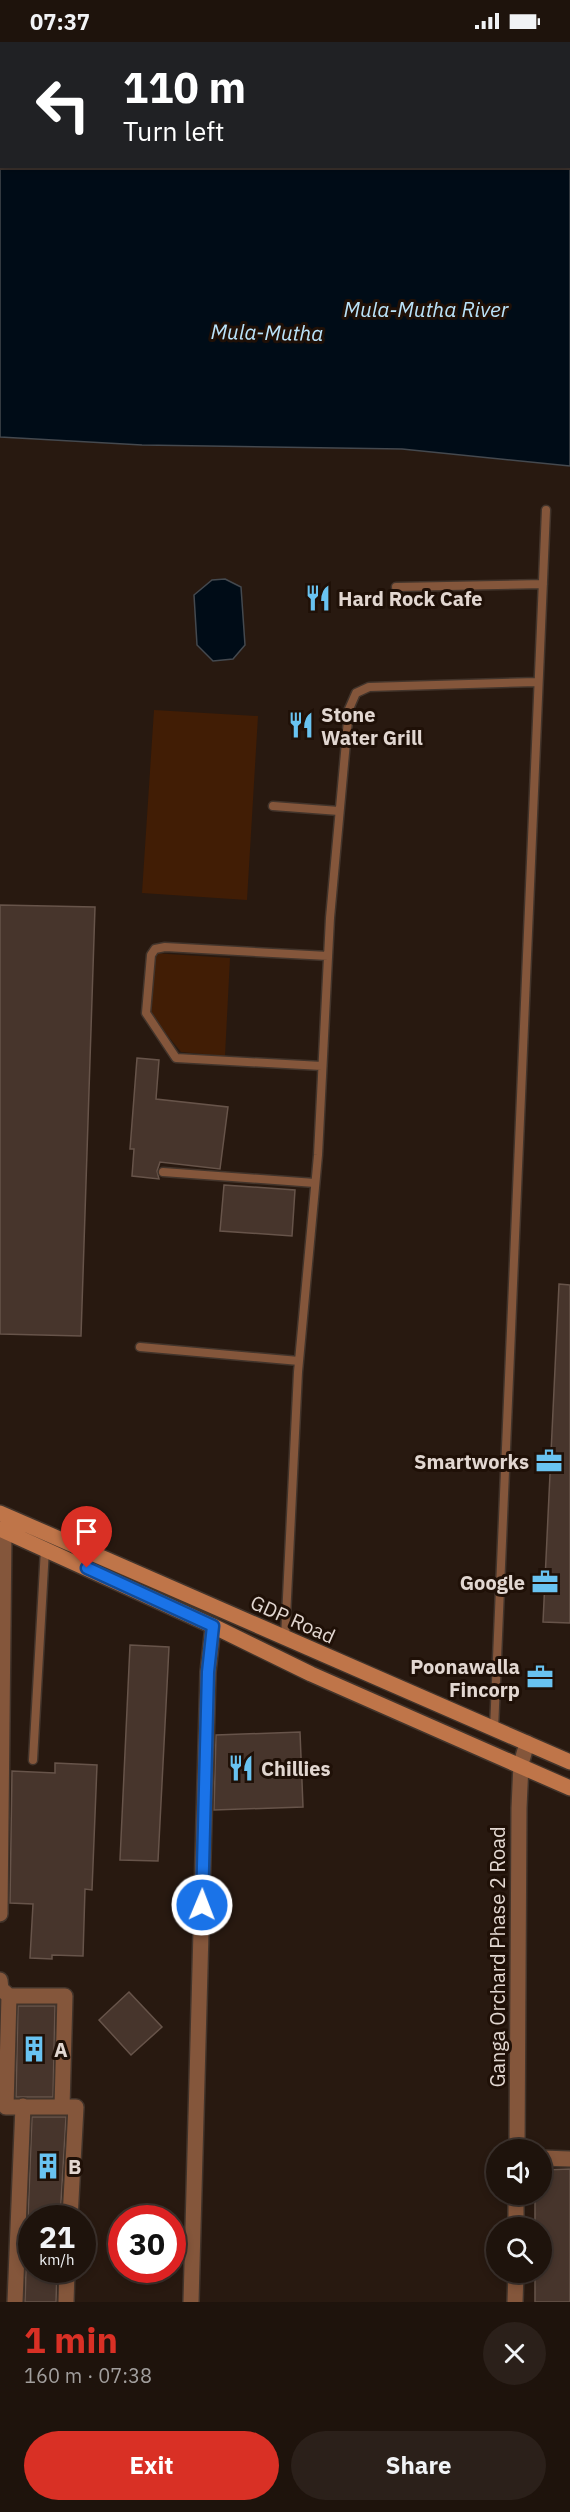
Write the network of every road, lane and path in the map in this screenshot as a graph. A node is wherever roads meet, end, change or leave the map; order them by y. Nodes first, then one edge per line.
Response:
1 (546, 510) dead end
2 (543, 584) junction
3 (396, 586) dead end
4 (537, 682) junction
5 (273, 806) dead end
6 (339, 811) junction
7 (328, 956) junction
8 (322, 1066) junction
9 (163, 1172) dead end
10 (315, 1183) junction
11 (140, 1347) dead end
12 (299, 1361) junction
13 (0, 1513) edge
14 (2, 1530) edge
15 (45, 1549) junction
16 (213, 1626) junction
17 (285, 1639) junction
18 (494, 1729) junction
19 (527, 1743) junction
20 (33, 1760) dead end
21 (570, 1762) edge
22 (521, 1764) junction
23 (570, 1788) edge
24 (0, 1914) edge
25 (0, 1980) edge
26 (3, 1991) edge
27 (23, 2106) junction
28 (62, 2107) junction
29 (517, 2139) edge
30 (552, 2158) edge
31 (570, 2159) edge
32 (71, 2205) edge
33 (67, 2283) edge
34 (516, 2283) edge
35 (15, 2302) edge
36 (66, 2302) edge
37 (191, 2302) edge
38 (515, 2302) edge

1 - 2 lane
2 - 3 lane
2 - 4 lane
4 - 6 lane
4 - 18 lane
5 - 6 lane
6 - 7 lane
7 - 8 lane
7 - 8 lane
8 - 10 lane
9 - 10 lane
10 - 12 lane
11 - 12 lane
12 - 17 lane
13 - 17 main road, GDP Road
14 - 15 main road
14 - 24 street
15 - 16 main road
15 - 20 lane
16 - 22 main road
16 - 37 street
17 - 18 main road, GDP Road
18 - 19 main road, GDP Road
19 - 21 main road, GDP Road
19 - 22 street, Ganga Orchard Phase 2 Road
22 - 23 main road
22 - 29 street, Ganga Orchard Phase 2 Road
25 - 26 street
26 - 27 street
26 - 28 street
27 - 28 street
27 - 35 street
28 - 32 street
30 - 31 street
33 - 36 street
34 - 38 street

